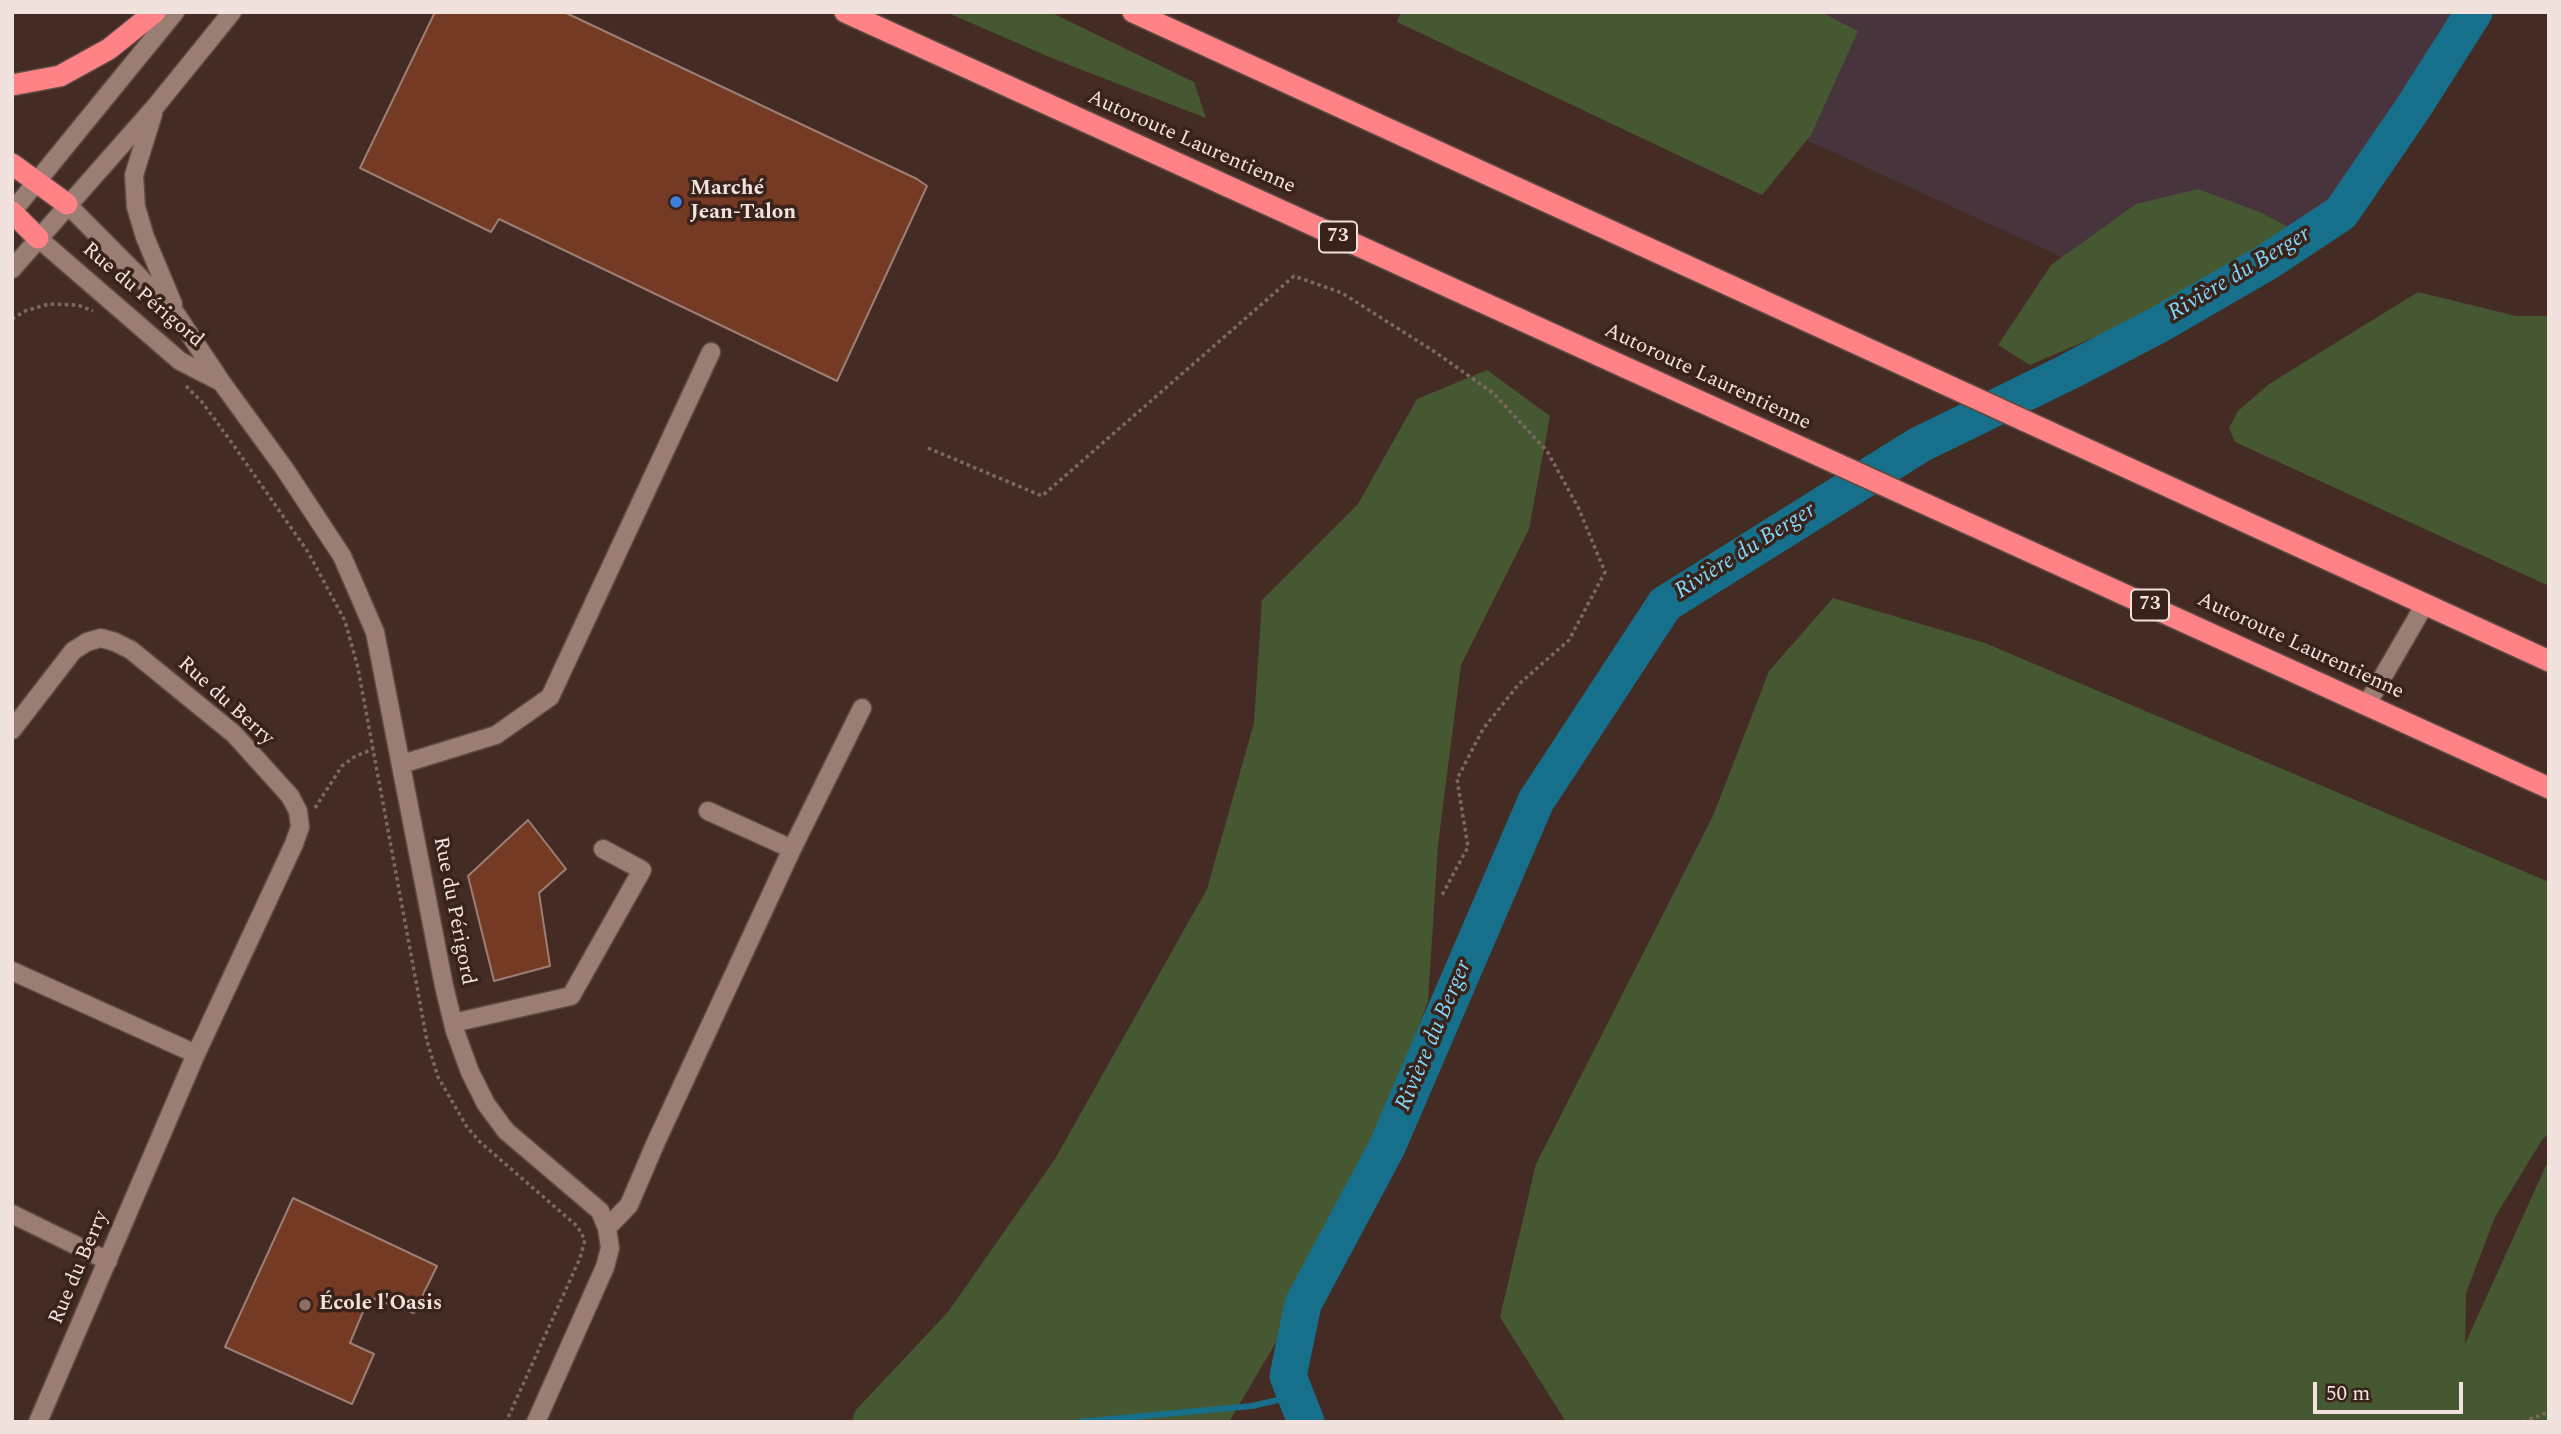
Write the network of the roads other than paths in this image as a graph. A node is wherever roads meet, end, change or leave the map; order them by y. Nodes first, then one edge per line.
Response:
1 (155, 12) edge
2 (175, 12) edge
3 (232, 12) edge
4 (845, 12) edge
5 (1133, 12) edge
6 (12, 85) edge
7 (155, 107) junction
8 (12, 164) edge
9 (37, 182) junction
10 (67, 204) junction
11 (12, 212) edge
12 (38, 238) junction
13 (12, 269) edge
14 (176, 314) junction
15 (711, 352) dead end
16 (222, 383) junction
17 (2425, 604) junction
18 (2549, 661) edge
19 (2367, 704) junction
20 (862, 708) dead end
21 (12, 730) edge
22 (402, 764) junction
23 (2549, 788) edge
24 (708, 811) dead end
25 (603, 849) dead end
26 (792, 849) junction
27 (12, 971) edge
28 (453, 1023) junction
29 (196, 1054) junction
30 (12, 1214) edge
31 (607, 1228) junction
32 (108, 1261) junction
33 (38, 1422) edge
34 (536, 1422) edge

1 - 6 highway
2 - 9 street
3 - 7 street
4 - 19 highway, Autoroute Laurentienne / 73
5 - 17 highway
7 - 10 street
7 - 14 street
8 - 9 highway
9 - 10 highway
9 - 11 street
10 - 12 street
10 - 14 street, Rue du Périgord
11 - 12 highway
12 - 13 street
12 - 16 street, Rue du Périgord
14 - 16 street, Rue du Périgord
15 - 22 street
16 - 22 street, Rue du Périgord
17 - 18 highway
17 - 19 street
19 - 23 highway, Autoroute Laurentienne / 73
20 - 26 street
21 - 29 street, Rue du Berry
22 - 28 street, Rue du Périgord
24 - 26 street
25 - 28 street
26 - 31 street
27 - 29 street
28 - 31 street, Rue du Périgord
29 - 32 street, Rue du Berry
30 - 32 street
31 - 34 street
32 - 33 street, Rue du Berry

